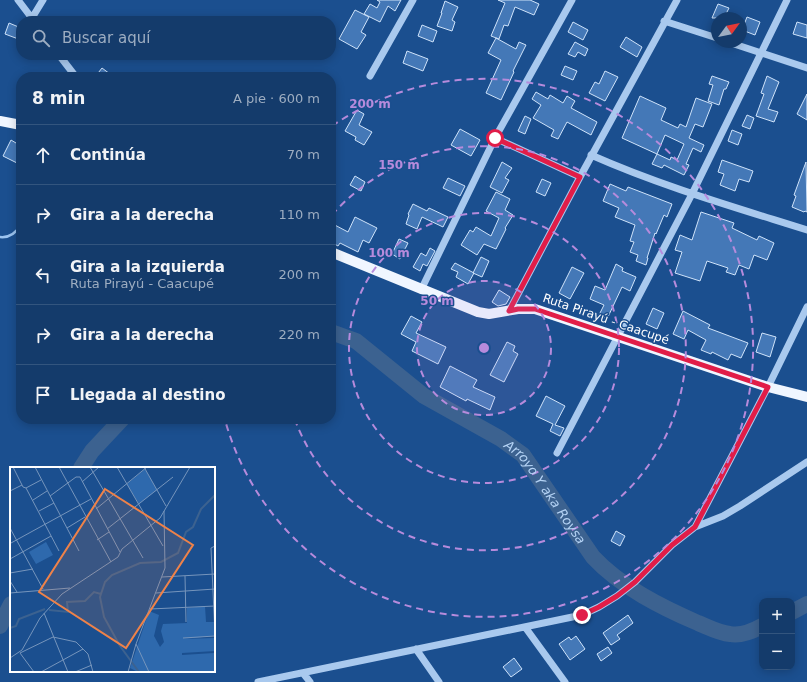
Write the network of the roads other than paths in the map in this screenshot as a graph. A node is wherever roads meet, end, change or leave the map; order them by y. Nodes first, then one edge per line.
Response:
1 (18, 0) edge
2 (43, 0) edge
3 (413, 0) edge
4 (572, 0) edge
5 (677, 0) edge
6 (787, 0) edge
7 (30, 16) edge
8 (35, 16) edge
9 (664, 21) junction
10 (711, 36) edge
11 (746, 48) edge
12 (761, 53) junction
13 (63, 60) edge
14 (807, 68) edge
15 (72, 72) edge
16 (370, 76) dead end
17 (0, 121) edge
18 (16, 124) edge
19 (495, 138) junction
20 (591, 155) junction
21 (580, 177) junction
22 (692, 194) junction
23 (807, 230) edge
24 (336, 254) edge
25 (421, 290) junction
26 (807, 307) edge
27 (509, 311) junction
28 (618, 337) junction
29 (768, 387) junction
30 (807, 397) edge
31 (557, 453) dead end
32 (807, 462) edge
33 (695, 527) junction
34 (525, 627) junction
35 (416, 649) junction
36 (303, 673) junction
37 (258, 682) edge
38 (310, 682) edge
39 (439, 682) edge
40 (565, 682) edge

1 - 7 street
2 - 8 street
3 - 16 street
4 - 19 street
5 - 9 street
6 - 12 street
9 - 10 street
9 - 20 street
11 - 12 street
12 - 14 street
12 - 22 street
13 - 15 street
17 - 18 main road
19 - 21 street
19 - 25 street
20 - 21 street
20 - 22 street
21 - 27 street
22 - 23 street
22 - 28 street
24 - 25 main road, Ruta Pirayú - Caacupé
25 - 27 main road, Ruta Pirayú - Caacupé
26 - 29 street
27 - 28 main road, Ruta Pirayú - Caacupé
28 - 29 main road, Ruta Pirayú - Caacupé
28 - 31 street
29 - 30 main road, Ruta Pirayú - Caacupé
29 - 33 street
32 - 33 street
33 - 34 street
34 - 35 street
34 - 40 street
35 - 36 street
35 - 39 street
36 - 37 street
36 - 38 street

